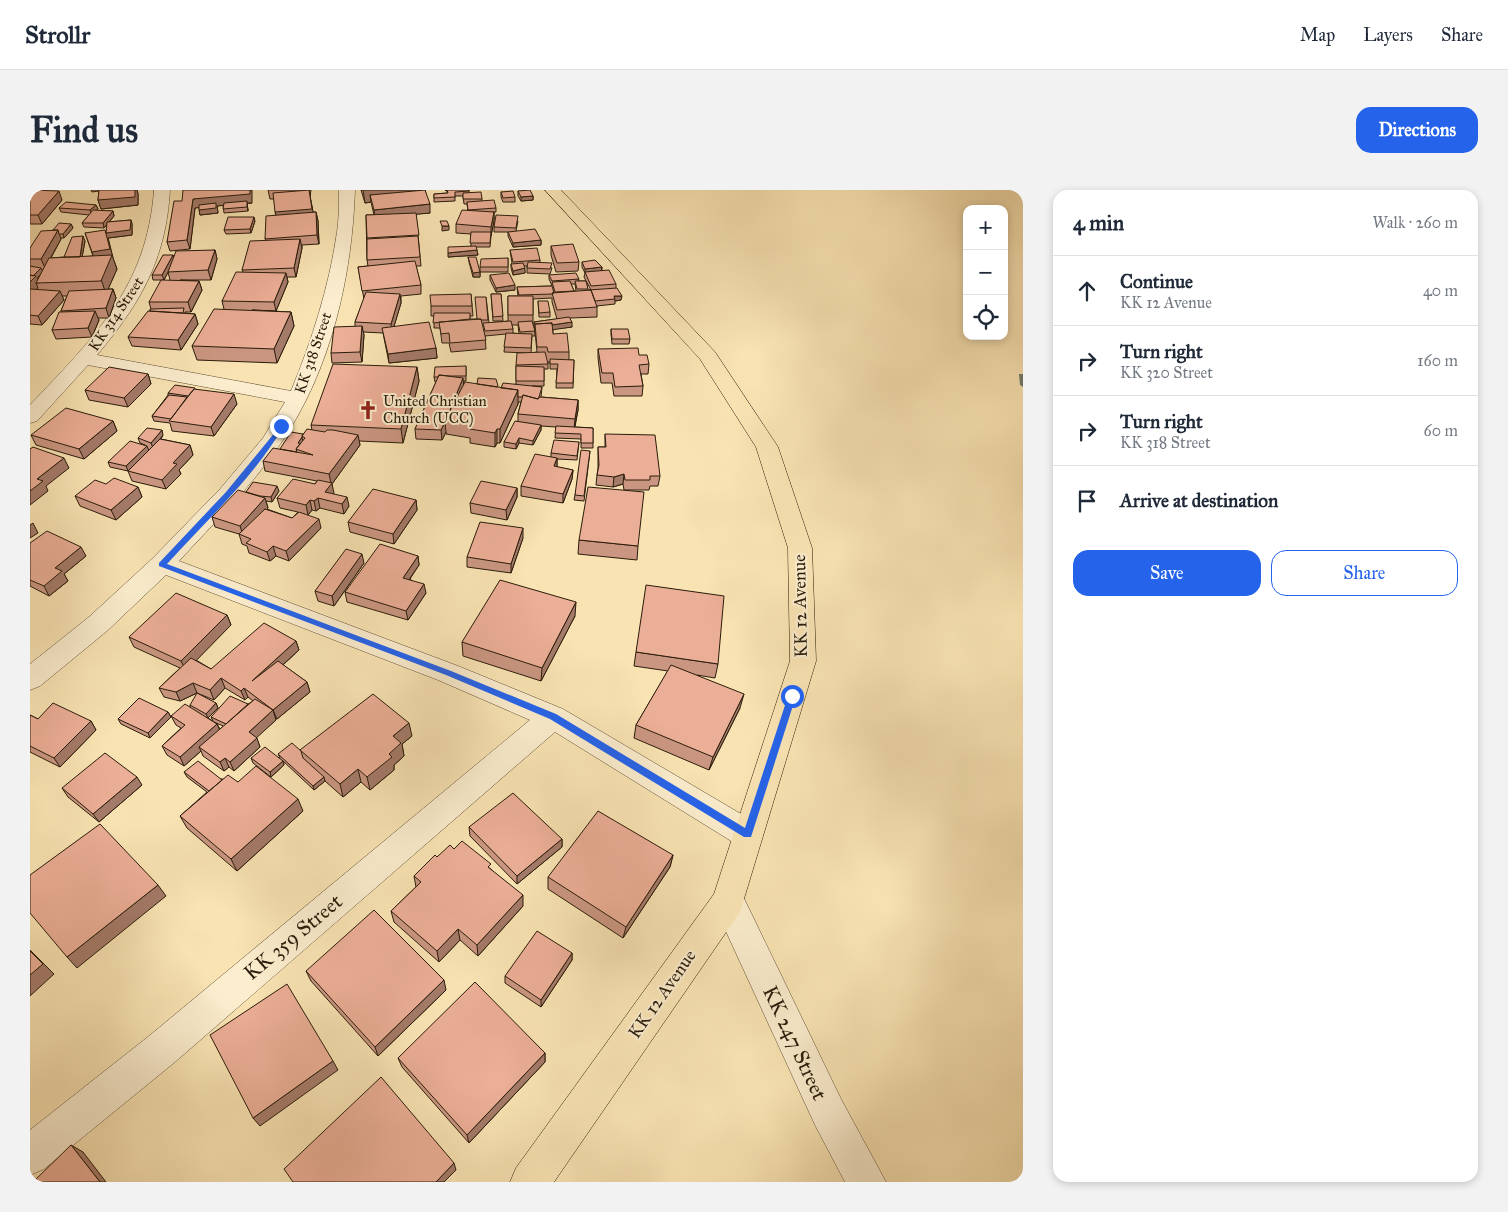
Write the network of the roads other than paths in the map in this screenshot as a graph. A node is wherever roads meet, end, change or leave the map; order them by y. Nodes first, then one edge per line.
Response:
1 (162, 190) edge
2 (347, 190) edge
3 (552, 190) edge
4 (85, 359) junction
5 (40, 393) edge
6 (298, 398) junction
7 (30, 417) edge
8 (162, 564) junction
9 (30, 679) edge
10 (553, 717) junction
11 (747, 834) junction
12 (728, 901) junction
13 (30, 1155) edge
14 (530, 1182) edge
15 (866, 1182) edge

1 - 4 street, KK 314 Street
2 - 6 street, KK 318 Street
3 - 11 main road, KK 12 Avenue
4 - 5 street, KK 314 Street
4 - 6 street
5 - 7 street, KK 314 Street
6 - 8 street, KK 318 Street
8 - 9 street, KK 318 Street
8 - 10 street
10 - 11 street
10 - 13 street, KK 359 Street
11 - 12 main road, KK 12 Avenue
12 - 14 main road, KK 12 Avenue
12 - 15 street, KK 247 Street

